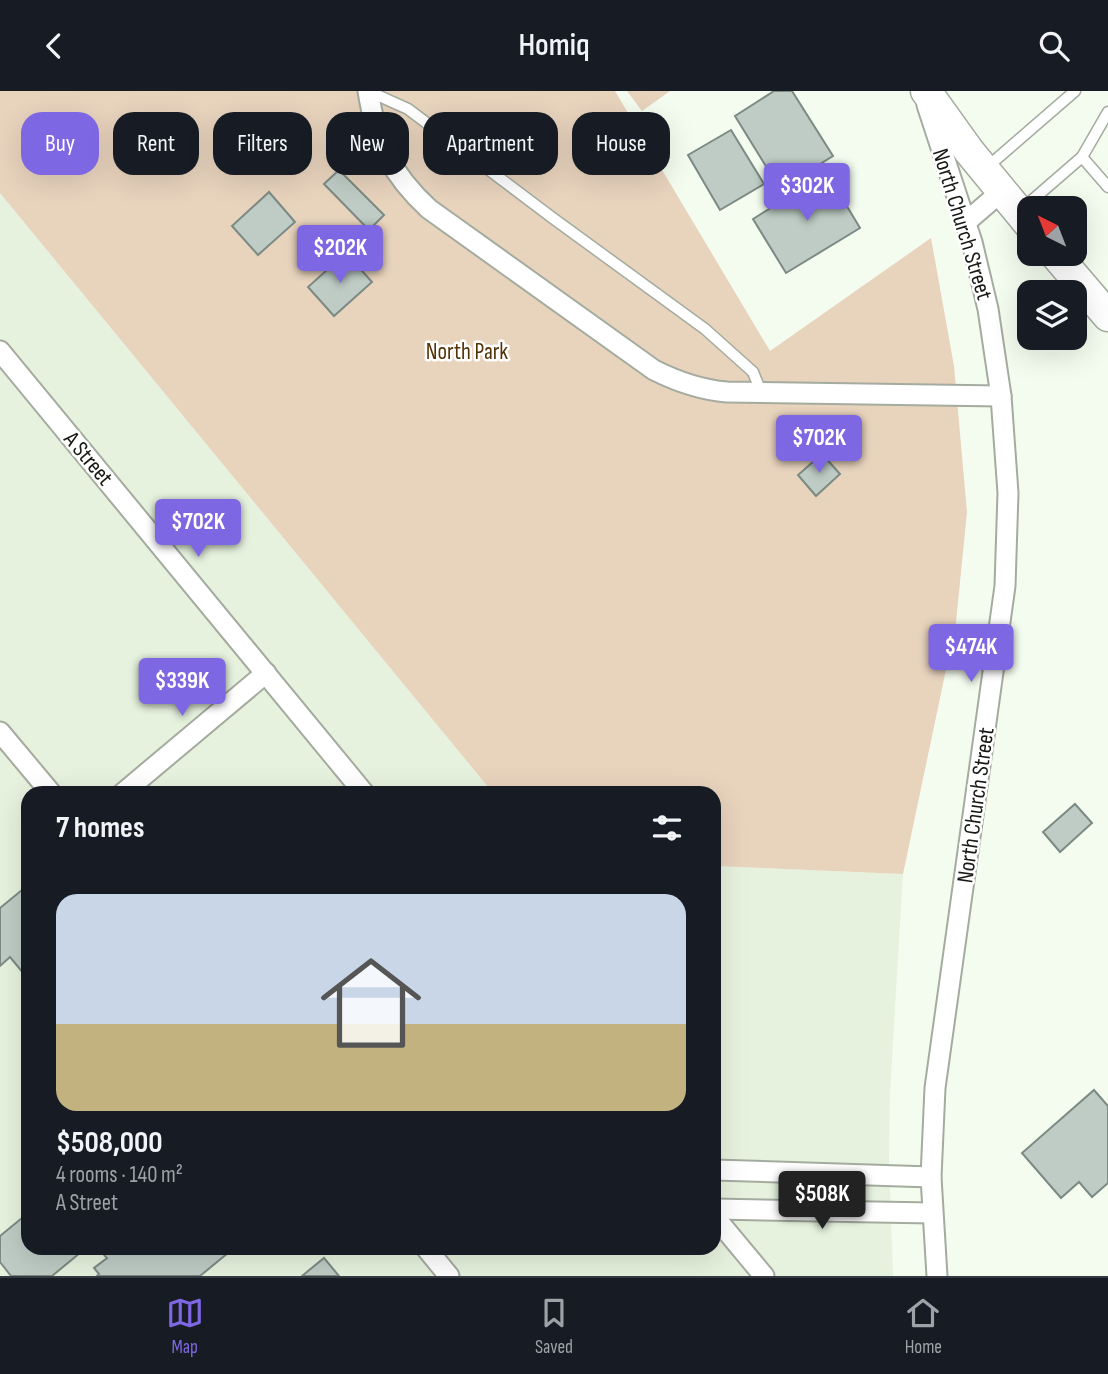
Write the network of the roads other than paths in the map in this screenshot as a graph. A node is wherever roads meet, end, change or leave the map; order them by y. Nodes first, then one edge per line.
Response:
1 (368, 91) edge
2 (924, 91) edge
3 (1075, 91) edge
4 (1108, 112) edge
5 (1083, 157) junction
6 (1108, 187) edge
7 (1008, 199) edge
8 (966, 222) junction
9 (1065, 266) edge
10 (1108, 316) edge
11 (0, 351) edge
12 (761, 393) junction
13 (1001, 396) junction
14 (266, 673) junction
15 (0, 732) edge
16 (45, 786) edge
17 (131, 786) edge
18 (358, 786) edge
19 (721, 1170) edge
20 (931, 1177) junction
21 (721, 1209) edge
22 (932, 1213) junction
23 (721, 1224) edge
24 (432, 1255) edge
25 (449, 1276) edge
26 (764, 1276) edge
27 (937, 1276) edge

1 - 12 lane
1 - 12 street
2 - 7 main road
2 - 8 street, North Church Street
3 - 7 lane
4 - 5 lane
5 - 6 lane
5 - 7 lane
7 - 8 street
8 - 13 street, North Church Street
9 - 10 main road
11 - 14 street, A Street
12 - 13 street
13 - 20 street, North Church Street
14 - 17 street
14 - 18 street, A Street
15 - 16 street
19 - 20 street
20 - 22 street, North Church Street
21 - 22 street
22 - 27 street, North Church Street
23 - 26 street
24 - 25 street

